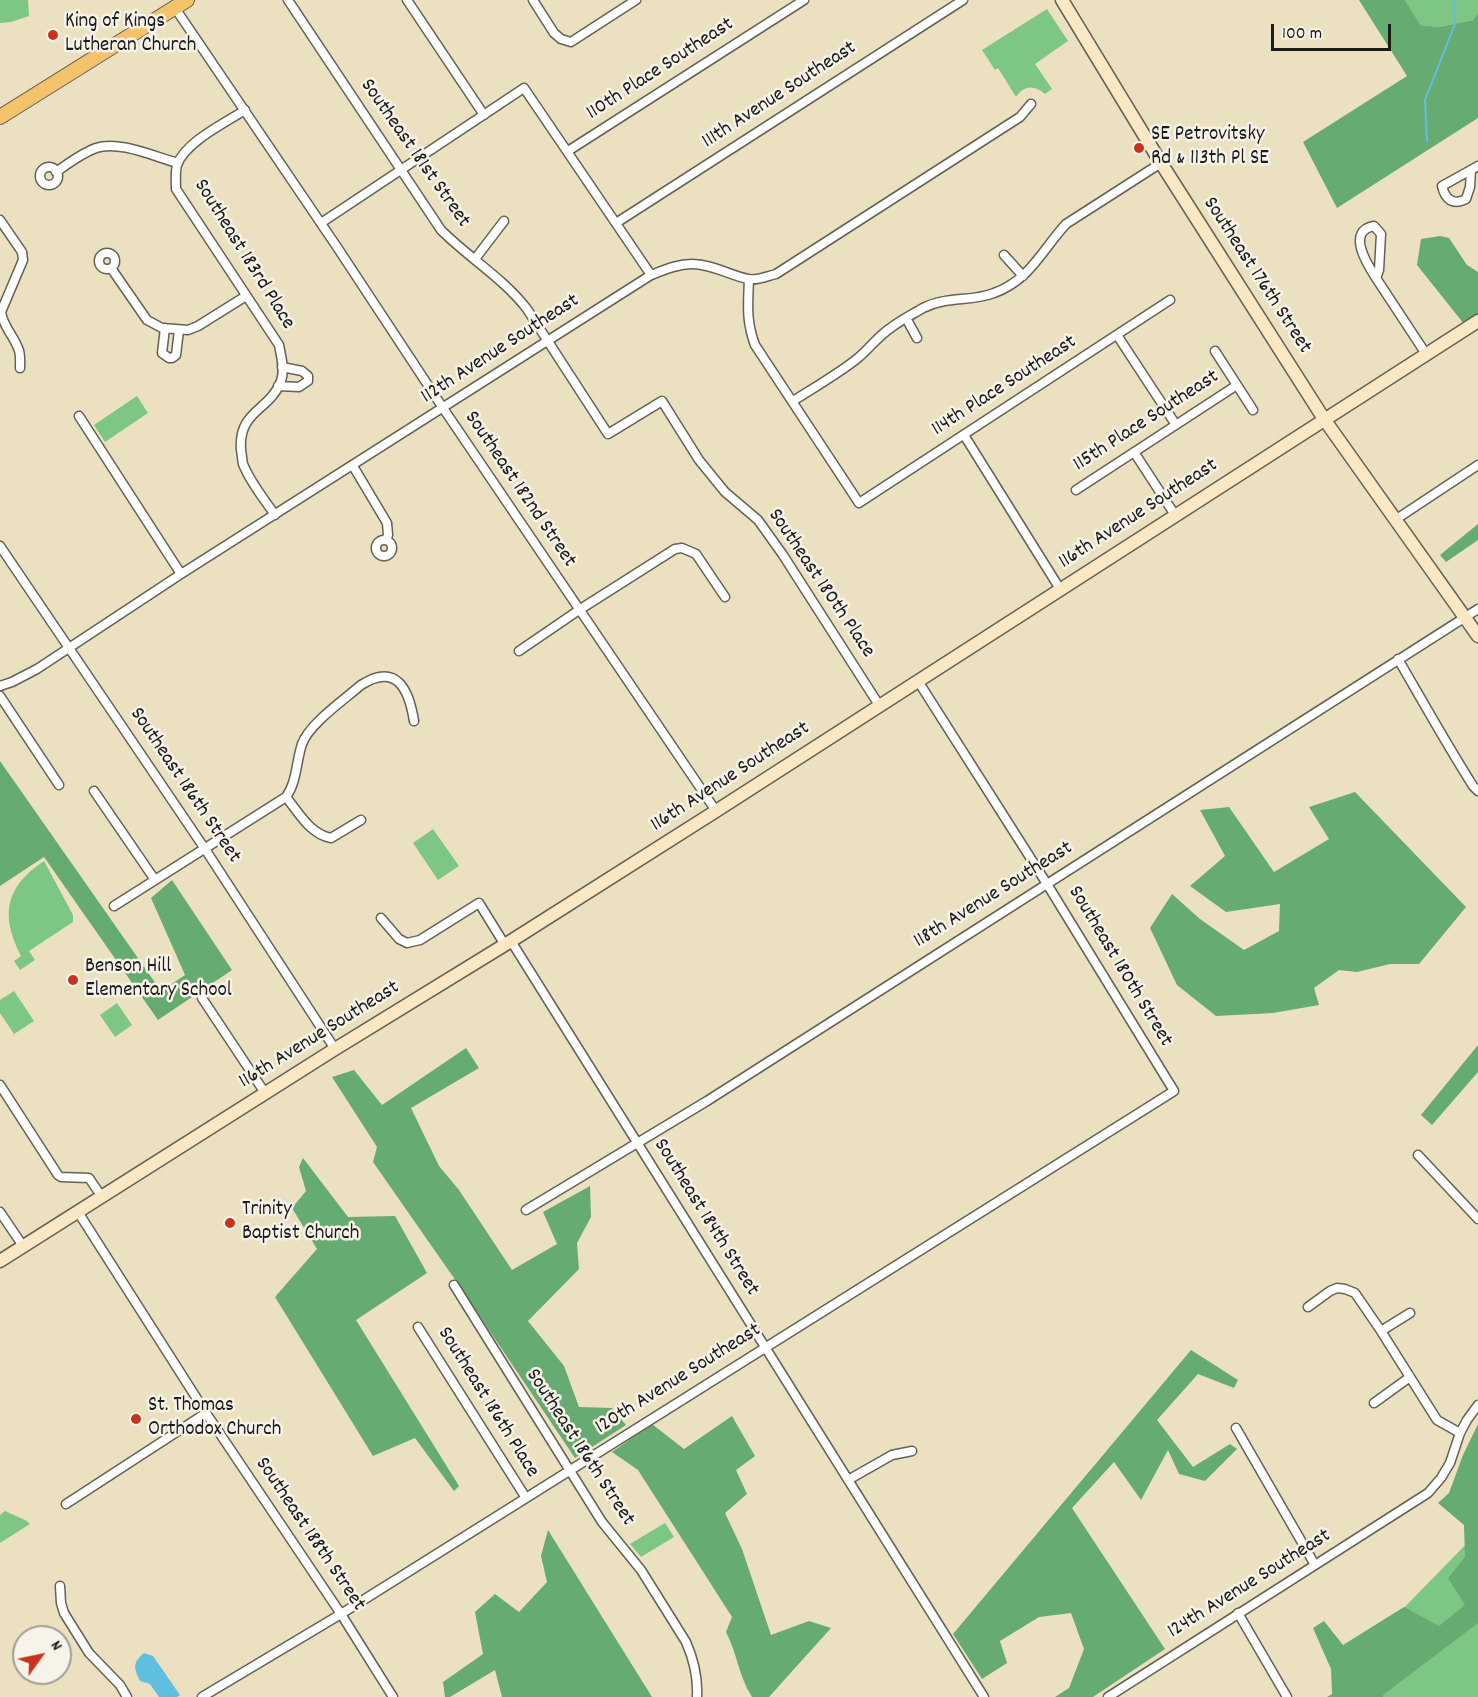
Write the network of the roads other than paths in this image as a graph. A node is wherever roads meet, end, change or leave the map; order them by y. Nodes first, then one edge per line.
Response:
1 (187, 0) edge
2 (288, 0) edge
3 (407, 0) edge
4 (533, 0) edge
5 (636, 0) edge
6 (804, 0) edge
7 (963, 0) edge
8 (1062, 0) edge
9 (175, 8) junction
10 (1031, 104) dead end
11 (244, 110) junction
12 (484, 115) junction
13 (0, 117) edge
14 (567, 151) junction
15 (178, 163) junction
16 (1161, 163) junction
17 (400, 170) junction
18 (56, 172) dead end
19 (0, 220) edge
20 (504, 221) dead end
21 (616, 223) junction
22 (321, 224) junction
23 (1004, 255) dead end
24 (475, 259) junction
25 (111, 268) dead end
26 (651, 275) junction
27 (1023, 276) junction
28 (1376, 278) junction
29 (749, 279) junction
30 (246, 296) junction
31 (1170, 300) dead end
32 (906, 318) junction
33 (1478, 321) edge
34 (165, 328) junction
35 (177, 330) junction
36 (1117, 335) junction
37 (917, 338) dead end
38 (548, 341) junction
39 (1215, 351) dead end
40 (1426, 354) junction
41 (282, 367) junction
42 (20, 368) dead end
43 (1237, 385) junction
44 (278, 386) junction
45 (662, 401) joint
46 (793, 401) junction
47 (443, 408) junction
48 (1253, 410) dead end
49 (79, 416) dead end
50 (1324, 419) junction
51 (1176, 425) junction
52 (964, 435) junction
53 (1134, 452) junction
54 (1478, 465) edge
55 (353, 466) junction
56 (1076, 490) dead end
57 (275, 515) junction
58 (1175, 515) junction
59 (1395, 520) junction
60 (386, 540) dead end
61 (0, 546) edge
62 (181, 574) junction
63 (1060, 589) junction
64 (725, 597) dead end
65 (1478, 609) edge
66 (579, 610) junction
67 (1464, 618) junction
68 (1478, 636) edge
69 (69, 648) junction
70 (519, 651) dead end
71 (1398, 659) junction
72 (918, 681) junction
73 (0, 686) edge
74 (0, 696) edge
75 (879, 705) junction
76 (414, 721) dead end
77 (59, 785) dead end
78 (93, 791) dead end
79 (1478, 791) edge
80 (286, 797) junction
81 (716, 811) junction
82 (361, 820) dead end
83 (205, 849) junction
84 (155, 880) junction
85 (1047, 884) junction
86 (114, 906) dead end
87 (381, 918) dead end
88 (508, 943) junction
89 (202, 998) dead end
90 (336, 1048) junction
91 (0, 1084) edge
92 (1174, 1090) joint
93 (265, 1093) junction
94 (637, 1143) junction
95 (1418, 1155) dead end
96 (102, 1197) junction
97 (526, 1210) dead end
98 (0, 1212) edge
99 (78, 1212) junction
100 (1478, 1219) edge
101 (22, 1246) junction
102 (0, 1261) edge
103 (454, 1285) dead end
104 (1308, 1307) dead end
105 (1410, 1313) dead end
106 (418, 1327) dead end
107 (1382, 1331) junction
108 (765, 1348) junction
109 (1410, 1377) junction
110 (1374, 1402) dead end
111 (1478, 1405) edge
112 (206, 1413) junction
113 (1236, 1428) dead end
114 (1460, 1433) junction
115 (912, 1451) dead end
116 (570, 1470) junction
117 (848, 1480) junction
118 (526, 1498) junction
119 (66, 1504) dead end
120 (1315, 1565) junction
121 (60, 1586) dead end
122 (341, 1614) junction
123 (1238, 1614) junction
124 (128, 1697) edge
125 (202, 1697) edge
126 (393, 1697) edge
127 (697, 1697) edge
128 (984, 1697) edge
129 (1108, 1697) edge
130 (1287, 1697) edge

1 - 9 main road
2 - 17 street, Southeast 181st Street
3 - 12 street
4 - 5 street
6 - 14 street, 110th Place Southeast
7 - 21 street, 111th Avenue Southeast
8 - 16 street, Southeast 176th Street
9 - 11 street, Southeast 182nd Street
9 - 13 main road
10 - 29 street
11 - 15 street
11 - 22 street, Southeast 182nd Street
12 - 14 street
12 - 17 street
14 - 21 street
15 - 18 street
15 - 30 street, Southeast 183rd Place
16 - 27 street
16 - 50 street, Southeast 176th Street
17 - 22 street
17 - 24 street, Southeast 181st Street
19 - 42 street
20 - 24 street
21 - 26 street
22 - 47 street, Southeast 182nd Street
23 - 27 street
24 - 38 street, Southeast 181st Street
25 - 34 street
26 - 29 street, 112th Avenue Southeast
26 - 38 street, 112th Avenue Southeast
27 - 32 street
28 - 28 street
28 - 40 street
29 - 46 street
30 - 35 street
30 - 41 street, Southeast 183rd Place
31 - 36 street, 114th Place Southeast
32 - 37 street
32 - 46 street
33 - 40 street, 116th Avenue Southeast
34 - 35 street
34 - 35 street
36 - 51 street
36 - 52 street, 114th Place Southeast
38 - 45 street, Southeast 181st Street
38 - 47 street, 112th Avenue Southeast
39 - 43 street, 115th Place Southeast
40 - 50 street, 116th Avenue Southeast
41 - 44 street, Southeast 183rd Place
41 - 44 street
43 - 48 street, 115th Place Southeast
43 - 51 street, 115th Place Southeast
44 - 57 street, Southeast 183rd Place
45 - 75 street, Southeast 180th Place
46 - 52 street, 114th Place Southeast
47 - 55 street, 112th Avenue Southeast
47 - 66 street, Southeast 182nd Street
49 - 62 street
50 - 58 street, 116th Avenue Southeast
50 - 59 street, Southeast 176th Street
51 - 53 street, 115th Place Southeast
52 - 63 street
53 - 56 street, 115th Place Southeast
53 - 58 street
54 - 59 street
55 - 57 street, 112th Avenue Southeast
55 - 60 street
57 - 62 street, 112th Avenue Southeast
58 - 63 street, 116th Avenue Southeast
59 - 67 street, Southeast 176th Street
61 - 69 street, Southeast 186th Street
62 - 69 street, 112th Avenue Southeast
63 - 72 street, 116th Avenue Southeast
64 - 66 street
65 - 67 street, 118th Avenue Southeast
66 - 70 street
66 - 81 street, Southeast 182nd Street
67 - 68 street, Southeast 176th Street
67 - 71 street, 118th Avenue Southeast
69 - 73 street, 112th Avenue Southeast
69 - 83 street, Southeast 186th Street
71 - 79 street
71 - 85 street, 118th Avenue Southeast
72 - 75 street, 116th Avenue Southeast
72 - 85 street, Southeast 180th Street
74 - 77 street
75 - 81 street, 116th Avenue Southeast
76 - 80 street
78 - 84 street
80 - 82 street
80 - 83 street
81 - 88 street, 116th Avenue Southeast
83 - 84 street
83 - 90 street, Southeast 186th Street
84 - 86 street
85 - 92 street, Southeast 180th Street
85 - 94 street, 118th Avenue Southeast
87 - 88 street, Southeast 184th Street
88 - 90 street, 116th Avenue Southeast
88 - 94 street, Southeast 184th Street
89 - 93 street
90 - 93 street, 116th Avenue Southeast
91 - 96 street
92 - 108 street, 120th Avenue Southeast
93 - 96 street, 116th Avenue Southeast
94 - 97 street, 118th Avenue Southeast
94 - 108 street, Southeast 184th Street
95 - 100 street
96 - 99 street, 116th Avenue Southeast
98 - 101 street
99 - 101 street, 116th Avenue Southeast
99 - 112 street, Southeast 188th Street
101 - 102 street, 116th Avenue Southeast
103 - 116 street, Southeast 186th Street
104 - 107 street
105 - 107 street
106 - 118 street, Southeast 186th Place
107 - 109 street
108 - 116 street, 120th Avenue Southeast
108 - 117 street, Southeast 184th Street
109 - 110 street
109 - 114 street
111 - 114 street, 124th Avenue Southeast
112 - 119 street
112 - 122 street, Southeast 188th Street
113 - 120 street
114 - 120 street, 124th Avenue Southeast
115 - 117 street
116 - 118 street, 120th Avenue Southeast
116 - 127 street, Southeast 186th Street
117 - 128 street, Southeast 184th Street
118 - 122 street, 120th Avenue Southeast
120 - 123 street, 124th Avenue Southeast
121 - 124 street
122 - 125 street, 120th Avenue Southeast
122 - 126 street, Southeast 188th Street
123 - 129 street, 124th Avenue Southeast
123 - 130 street

